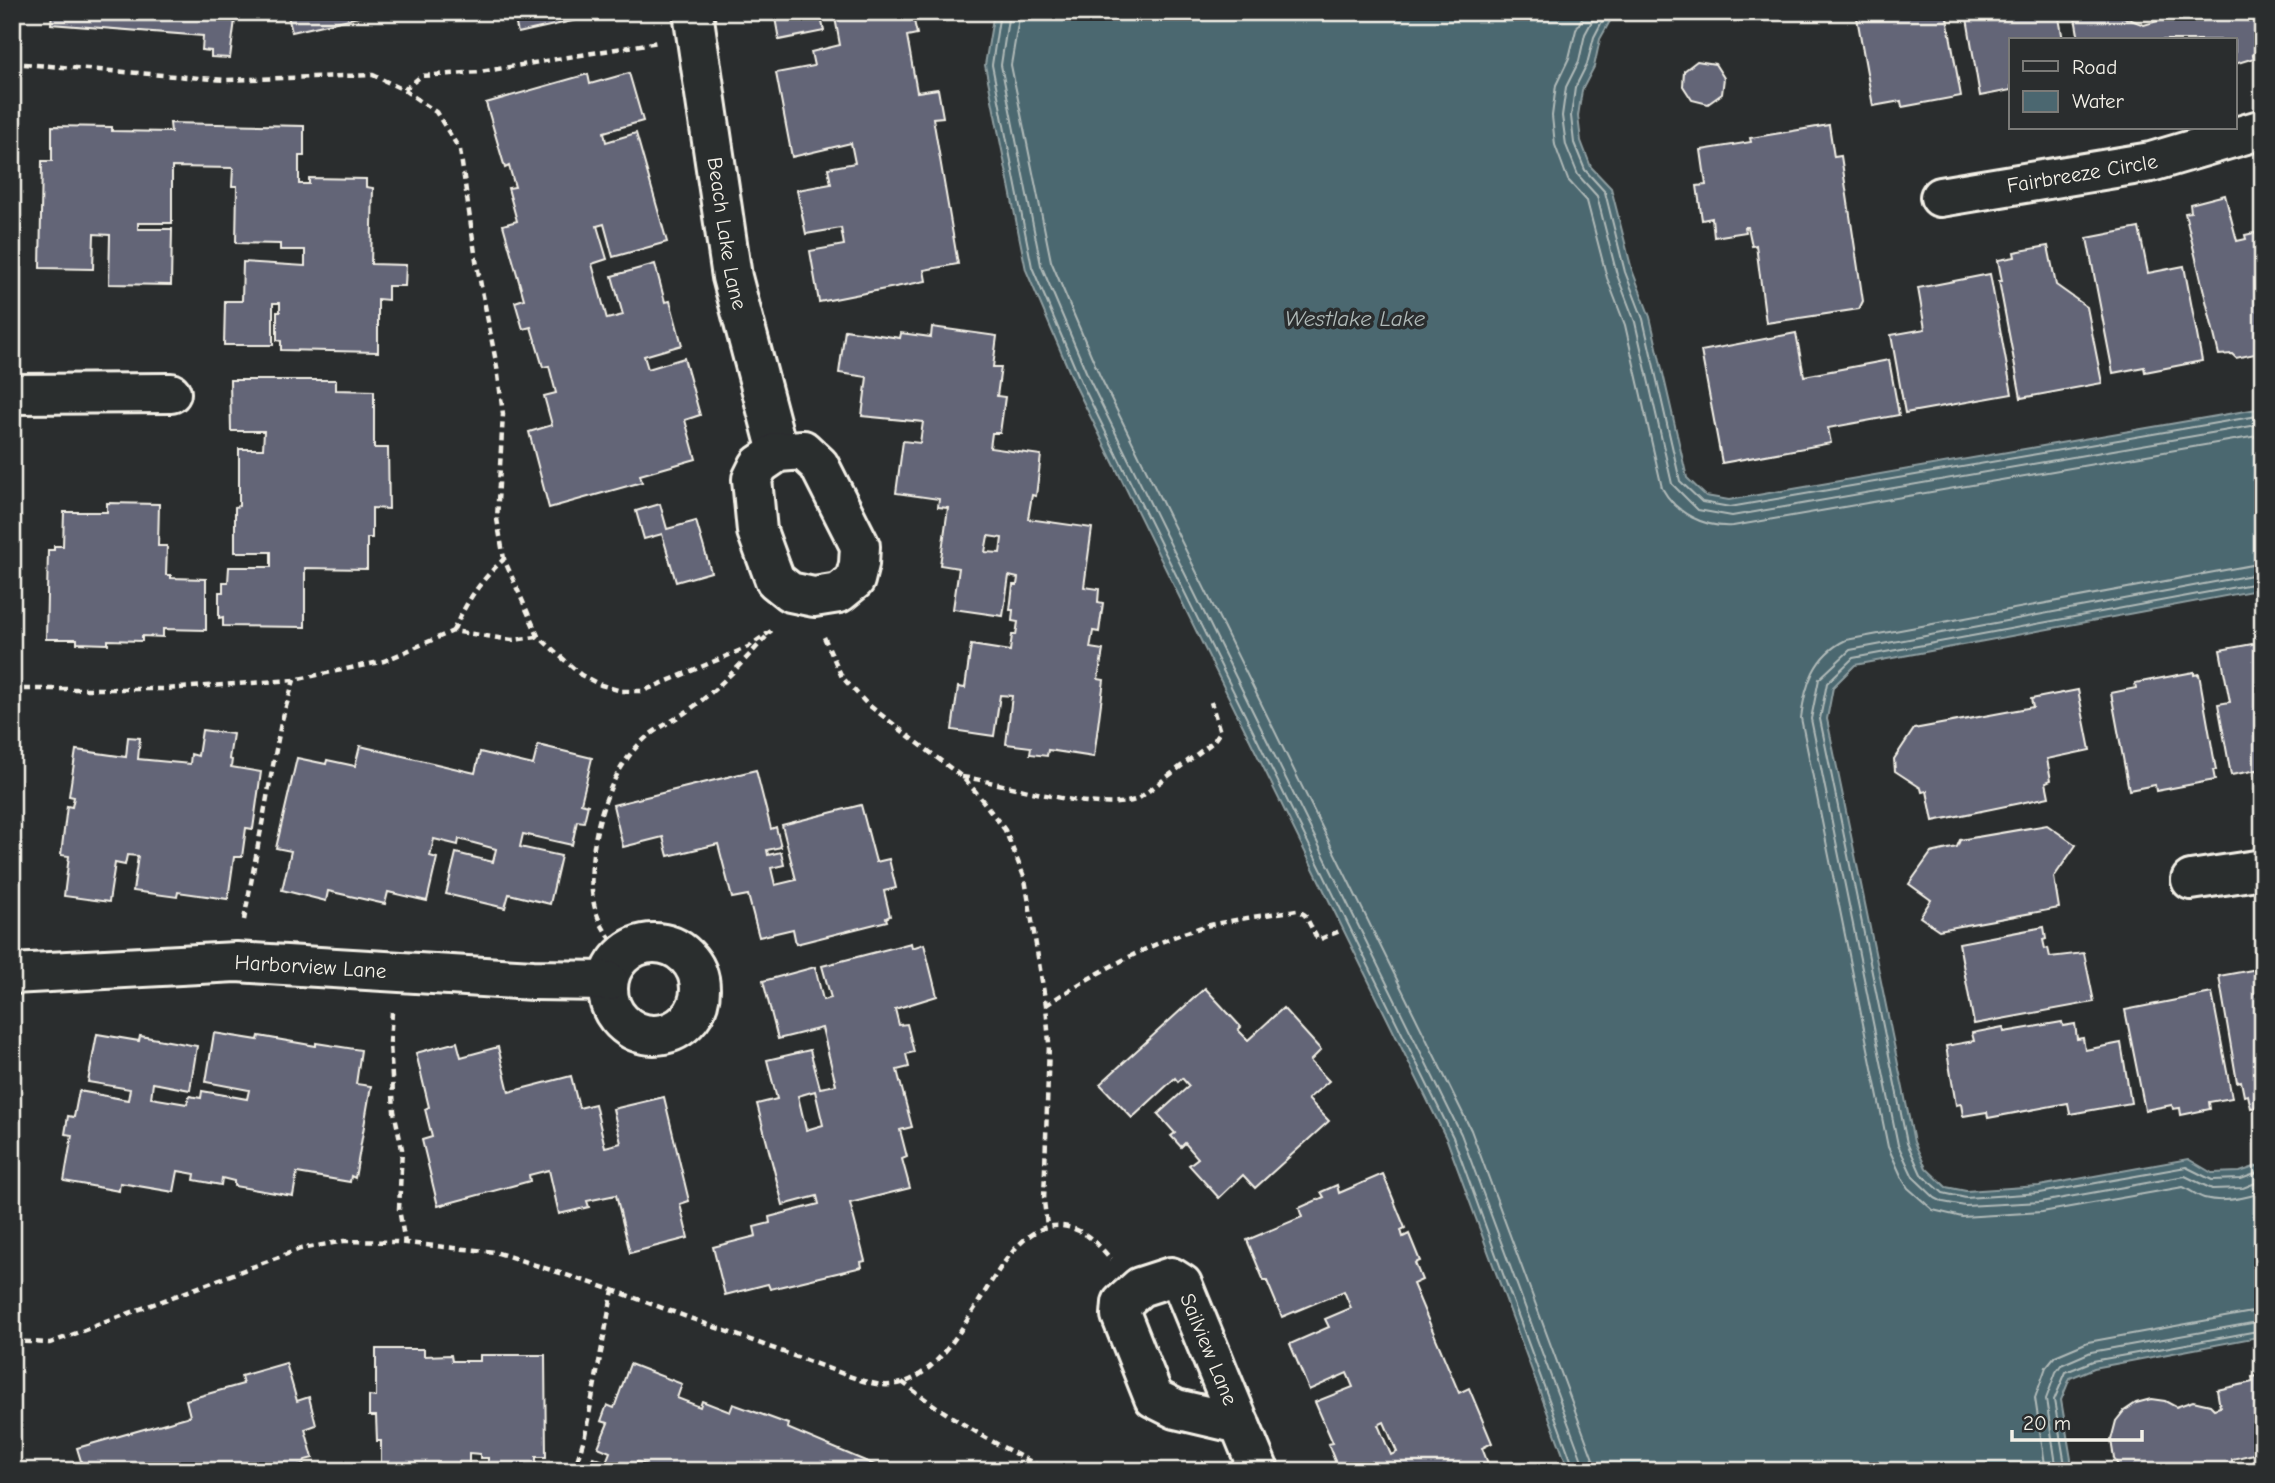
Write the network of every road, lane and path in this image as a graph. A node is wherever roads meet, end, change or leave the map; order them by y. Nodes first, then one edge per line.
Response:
1 (695, 24) edge
2 (12, 63) edge
3 (404, 90) junction
4 (2263, 129) edge
5 (1940, 197) dead end
6 (171, 393) dead end
7 (12, 394) edge
8 (778, 452) junction
9 (504, 559) junction
10 (802, 595) junction
11 (453, 631) junction
12 (771, 631) junction
13 (538, 636) junction
14 (294, 680) junction
15 (12, 689) edge
16 (1211, 702) dead end
17 (962, 777) junction
18 (2263, 869) edge
19 (2190, 880) dead end
20 (1342, 930) dead end
21 (236, 962) junction
22 (615, 967) joint
23 (395, 972) junction
24 (12, 974) edge
25 (1046, 1005) junction
26 (1047, 1226) junction
27 (405, 1243) junction
28 (1140, 1287) junction
29 (613, 1290) junction
30 (12, 1341) edge
31 (902, 1382) junction
32 (1240, 1424) junction
33 (574, 1471) edge
34 (1051, 1471) edge
35 (1259, 1471) edge

1 - 3 path
1 - 8 street, Beach Lake Lane
2 - 3 path
3 - 9 path
4 - 5 street, Fairbreeze Circle
6 - 7 street
8 - 10 street
8 - 10 street
9 - 11 path
9 - 13 path
10 - 12 path
10 - 17 path
11 - 13 path
11 - 14 path
12 - 13 path
12 - 22 path
14 - 15 path
14 - 21 path
16 - 17 path
17 - 25 path
18 - 19 street
20 - 25 path
21 - 23 street, Harborview Lane
21 - 24 street, Harborview Lane
22 - 23 street, Harborview Lane
23 - 27 path
25 - 26 path
26 - 28 path
26 - 31 path
27 - 29 path
27 - 30 path
28 - 32 street, Sailview Lane
28 - 32 street, Sailview Lane
29 - 31 path
29 - 33 path
31 - 34 path
32 - 35 street, Sailview Lane

